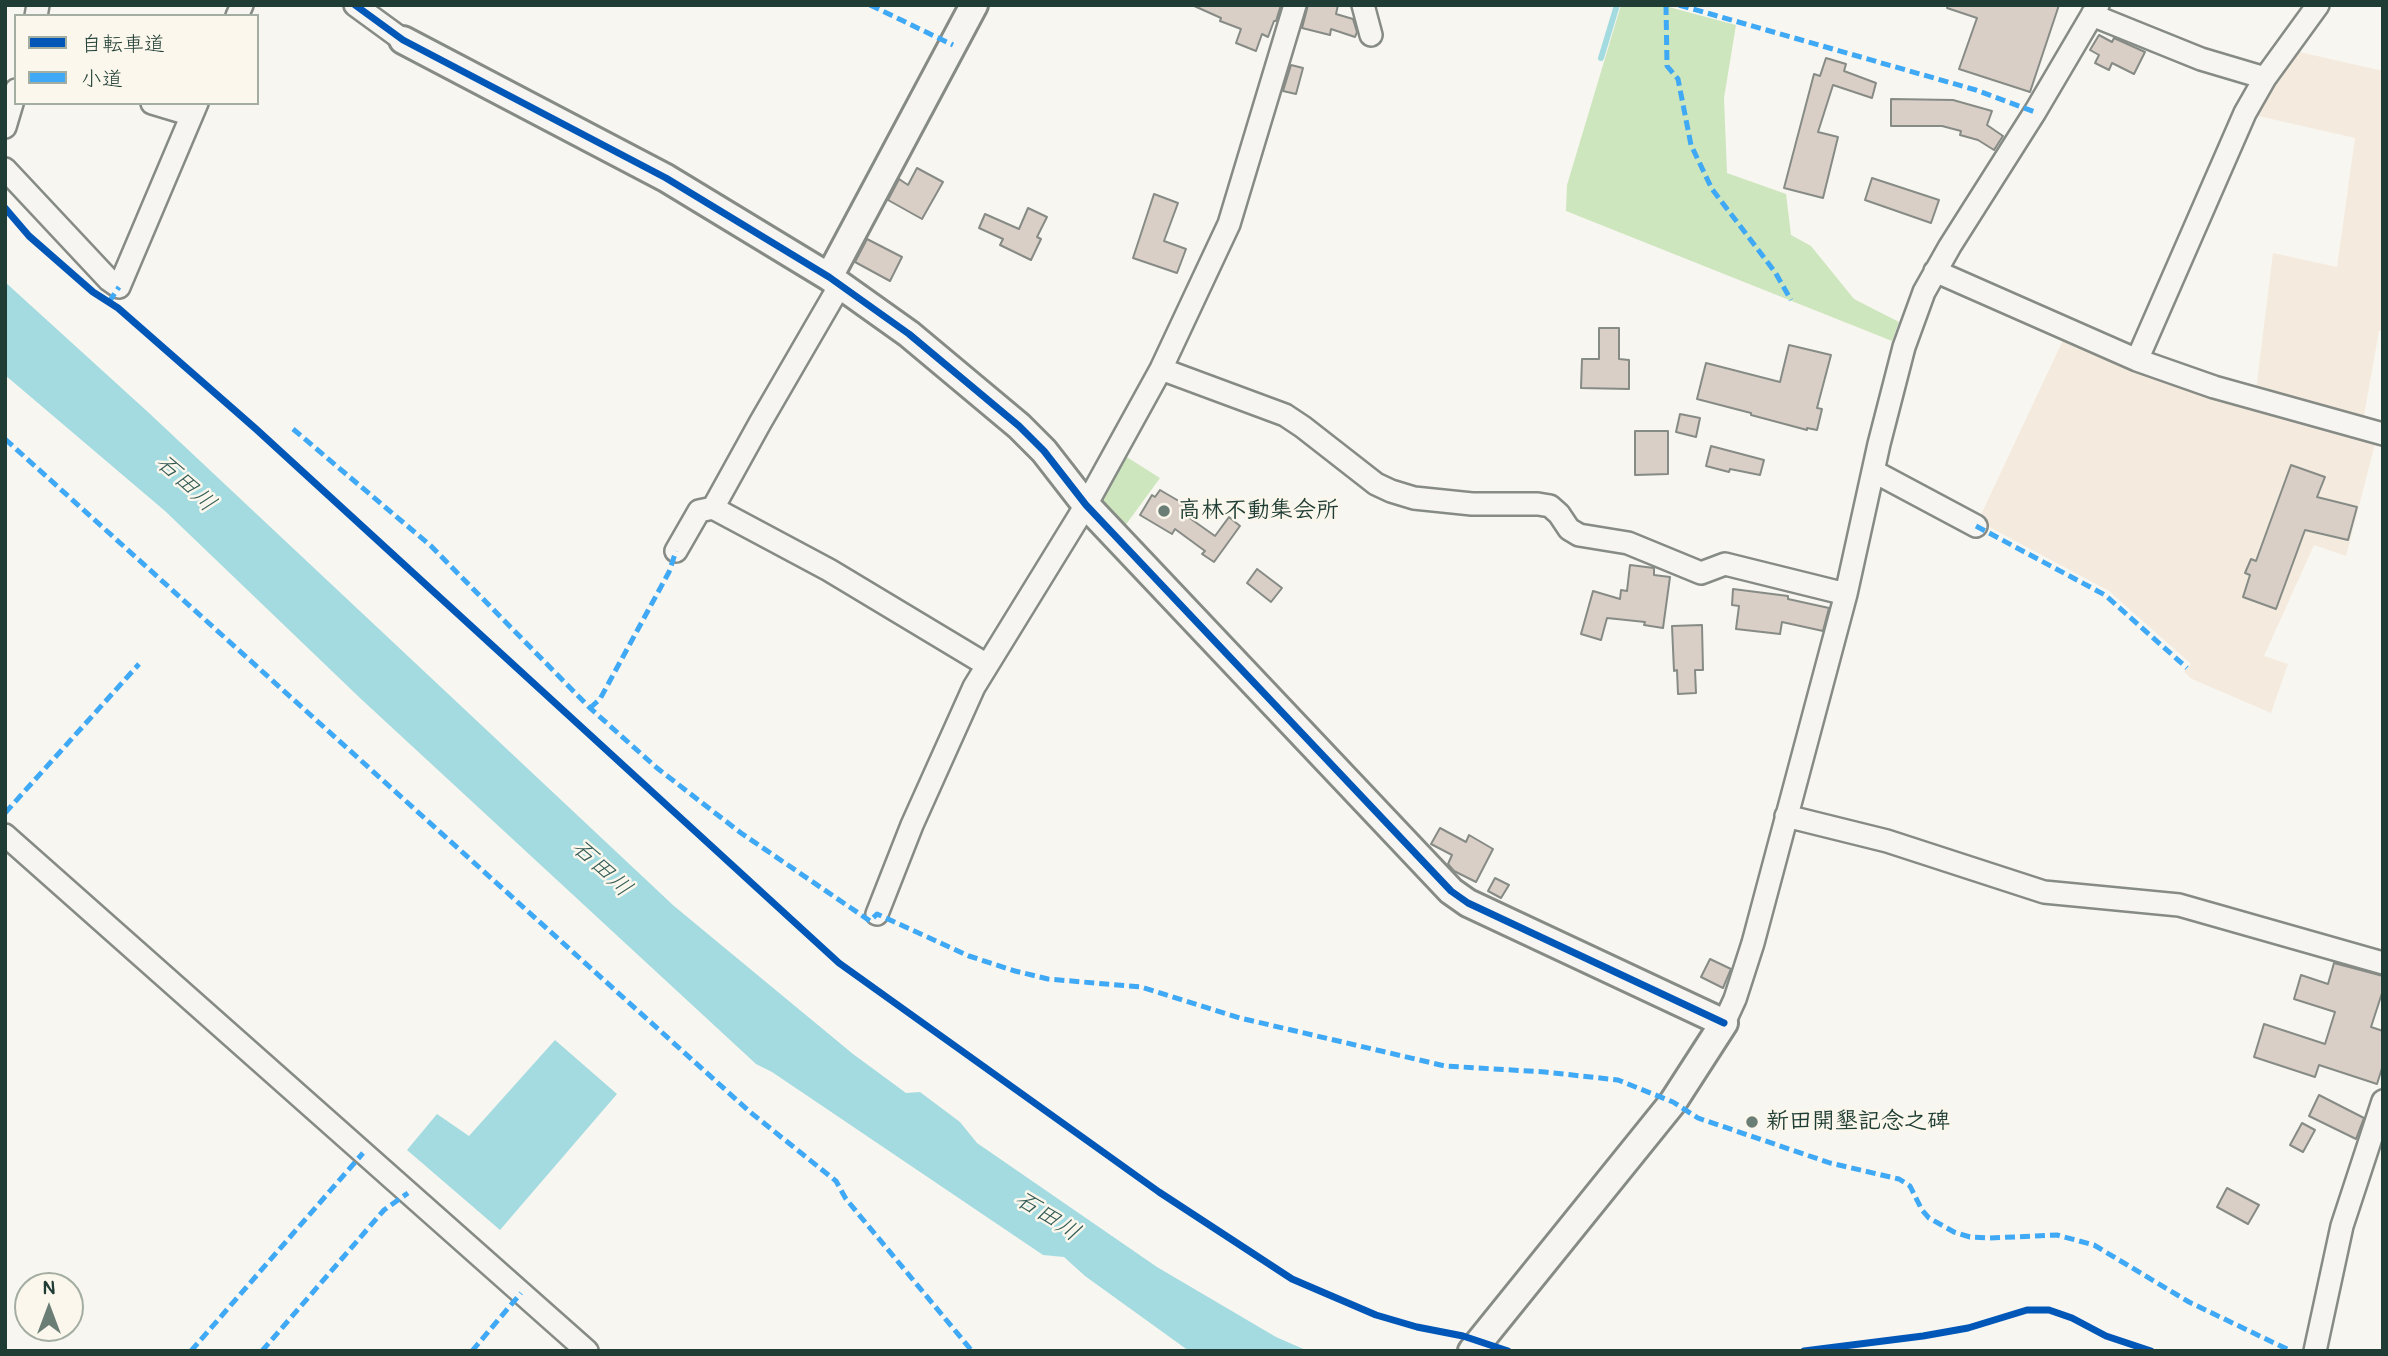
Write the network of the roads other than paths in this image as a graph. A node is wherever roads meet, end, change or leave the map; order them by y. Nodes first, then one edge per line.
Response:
1 (355, 5) edge
2 (974, 5) edge
3 (1295, 5) edge
4 (1363, 5) edge
5 (2318, 5) edge
6 (2095, 10) edge
7 (1371, 35) dead end
8 (403, 40) joint
9 (2265, 78) junction
10 (14, 97) edge
11 (166, 105) edge
12 (194, 109) edge
13 (5, 127) edge
14 (5, 169) edge
15 (1935, 271) junction
16 (834, 281) junction
17 (2137, 360) junction
18 (1161, 369) junction
19 (2383, 434) edge
20 (1873, 471) junction
21 (1086, 505) junction
22 (713, 508) junction
23 (1976, 526) dead end
24 (676, 551) dead end
25 (1846, 594) junction
26 (987, 665) junction
27 (1786, 816) junction
28 (5, 835) edge
29 (877, 914) dead end
30 (2383, 963) edge
31 (1724, 1023) junction
32 (2383, 1101) edge
33 (1474, 1348) edge
34 (587, 1351) edge
35 (2315, 1351) edge

1 - 8 street
2 - 16 street
3 - 18 street
4 - 7 street
5 - 9 street
6 - 9 street
6 - 15 street
8 - 16 street
9 - 17 street
10 - 13 street
11 - 12 street
12 - 14 street
15 - 17 street
15 - 20 street
16 - 21 street
16 - 22 street
17 - 19 street
18 - 21 street
18 - 25 street
20 - 23 street
20 - 25 street
21 - 26 street
21 - 31 street
22 - 24 street
22 - 26 street
25 - 27 street
26 - 29 street
27 - 30 street
27 - 31 street
28 - 34 street
31 - 33 street
32 - 35 street

